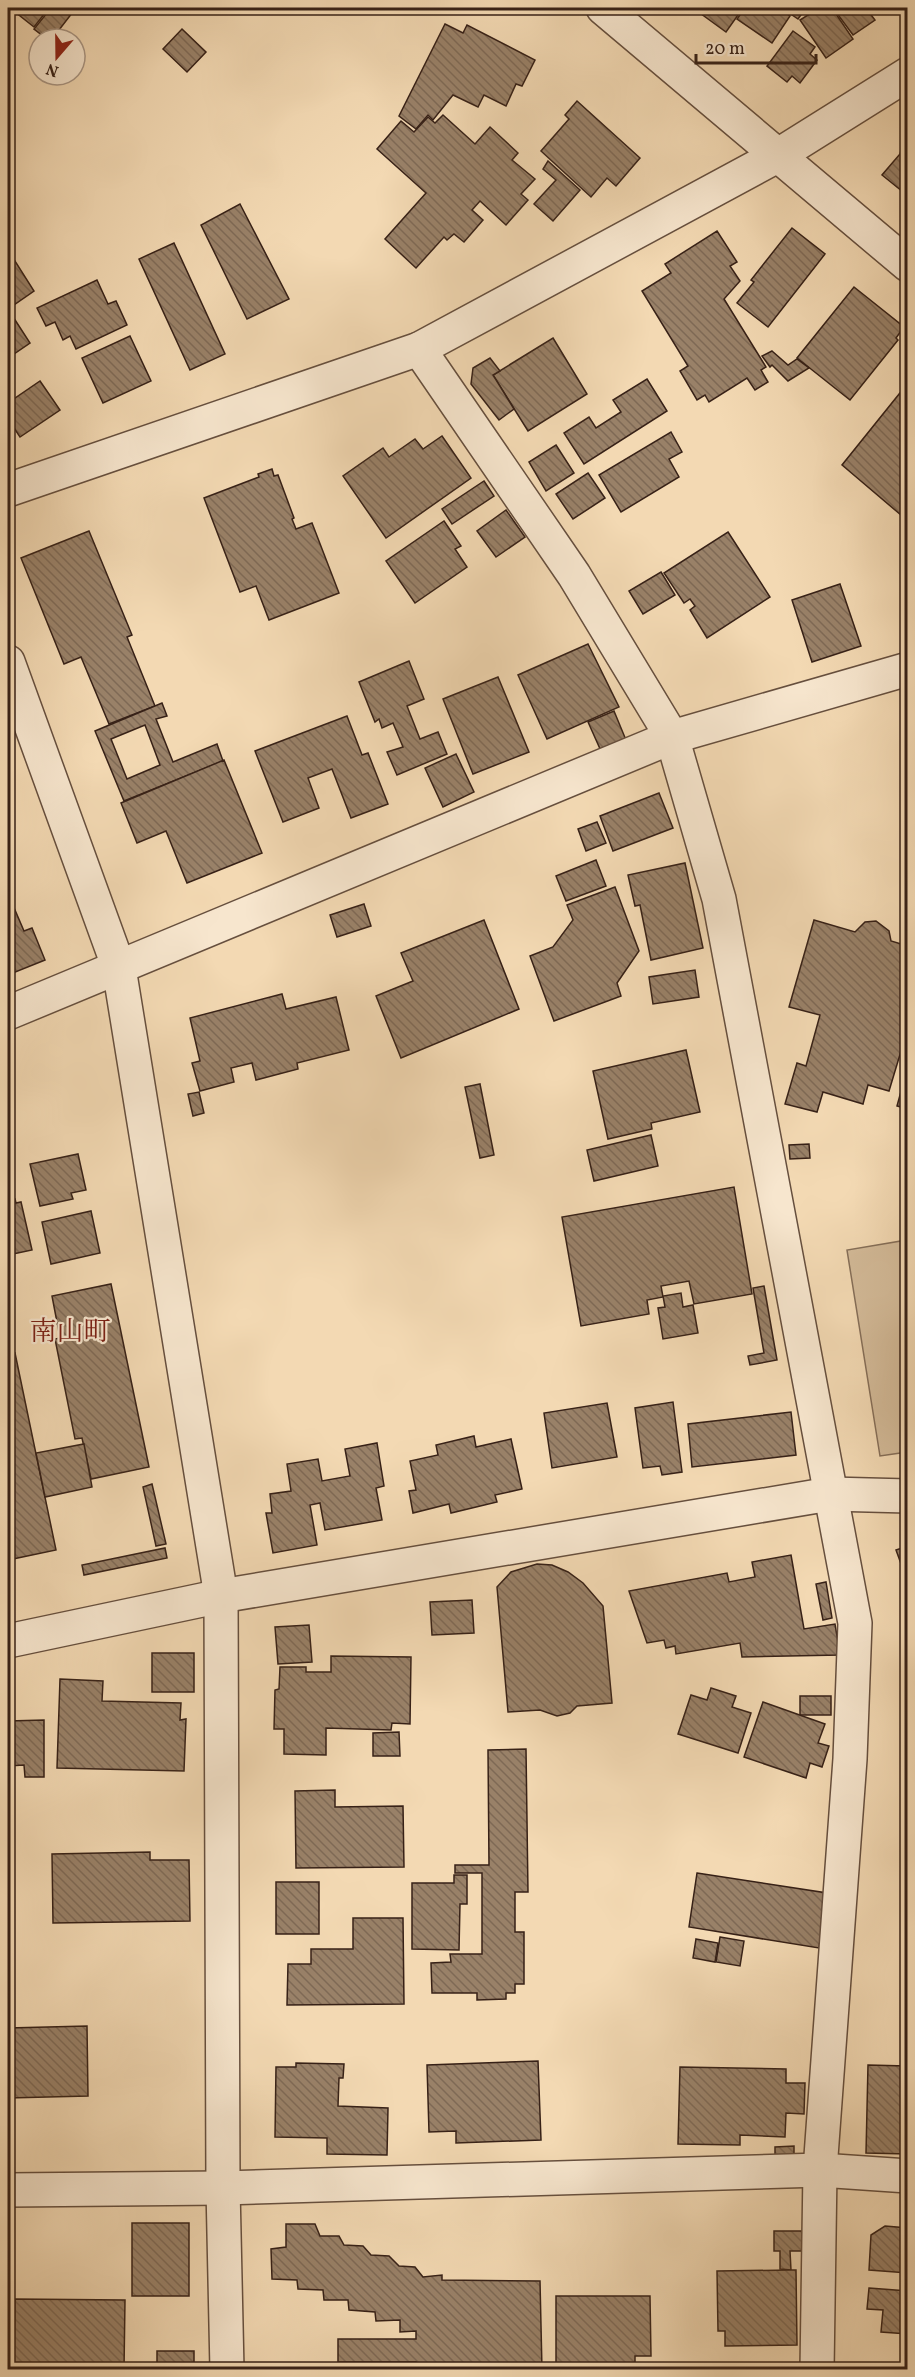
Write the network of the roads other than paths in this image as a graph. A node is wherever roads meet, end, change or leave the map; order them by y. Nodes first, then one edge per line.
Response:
1 (603, 8) edge
2 (908, 74) edge
3 (777, 156) junction
4 (908, 265) edge
5 (419, 349) junction
6 (8, 490) edge
7 (8, 662) edge
8 (908, 669) edge
9 (672, 737) junction
10 (119, 968) junction
11 (8, 1013) edge
12 (830, 1494) junction
13 (908, 1496) edge
14 (221, 1596) junction
15 (8, 1641) edge
16 (820, 2170) junction
17 (908, 2176) edge
18 (223, 2188) junction
19 (8, 2190) edge
20 (226, 2370) edge
21 (817, 2370) edge

1 - 3 street
2 - 3 street
3 - 4 street
3 - 5 street
5 - 6 street
5 - 9 street
7 - 10 street
8 - 9 street
9 - 10 street
9 - 12 street
10 - 11 street
10 - 14 street
12 - 13 street
12 - 14 street
12 - 16 street
14 - 15 street
14 - 18 street
16 - 17 street
16 - 18 street
16 - 21 street
18 - 19 street
18 - 20 street

